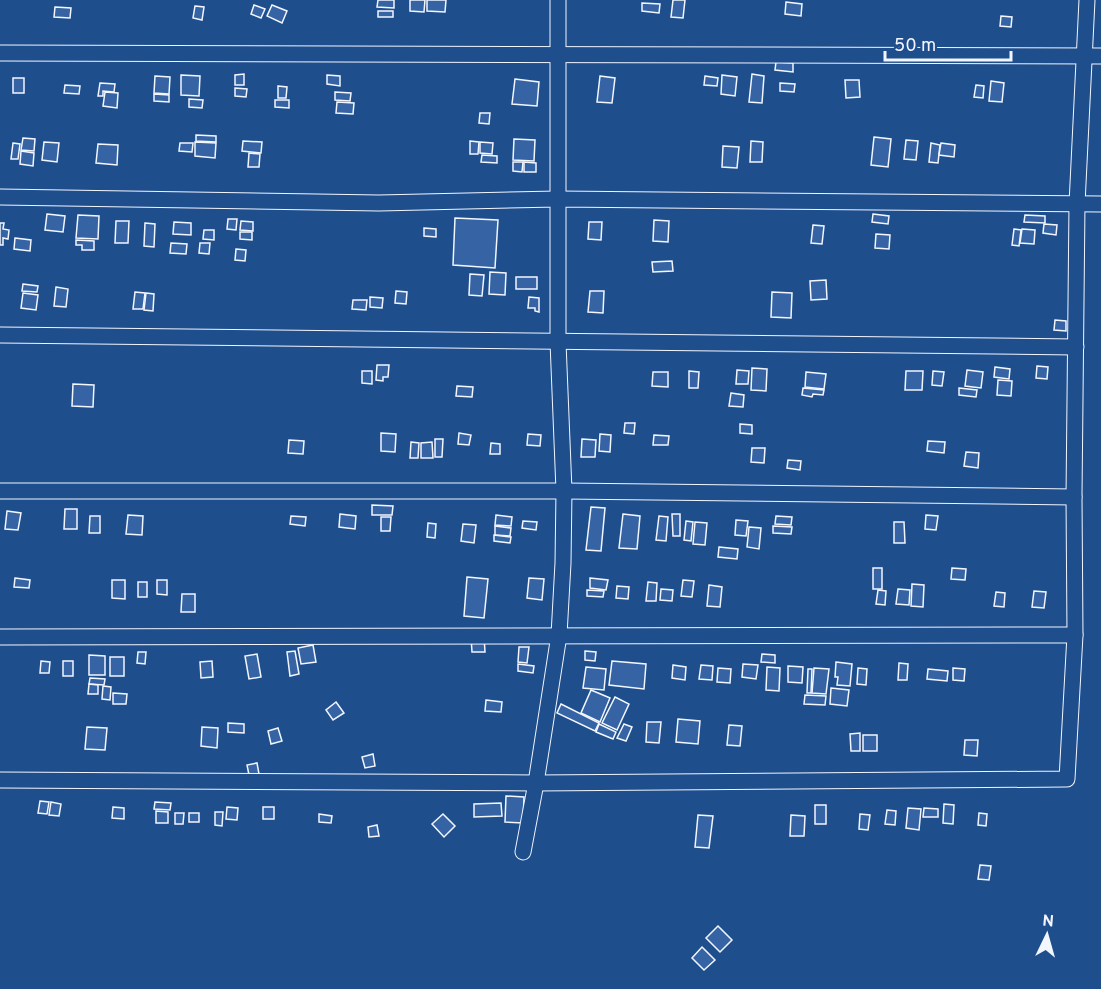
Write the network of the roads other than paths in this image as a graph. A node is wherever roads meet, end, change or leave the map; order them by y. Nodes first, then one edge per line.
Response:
1 (558, 0) edge
2 (1087, 0) edge
3 (0, 52) edge
4 (558, 54) junction
5 (1084, 56) junction
6 (1101, 56) edge
7 (0, 197) edge
8 (558, 199) junction
9 (1077, 204) junction
10 (1101, 204) edge
11 (0, 335) edge
12 (558, 342) junction
13 (1076, 346) junction
14 (0, 491) edge
15 (564, 491) junction
16 (1074, 497) junction
17 (559, 635) junction
18 (1075, 635) junction
19 (0, 637) edge
20 (0, 780) edge
21 (536, 783) junction
22 (523, 852) dead end

1 - 4 street
2 - 5 street
3 - 4 street
4 - 5 street
4 - 8 street
5 - 6 street
5 - 9 street
7 - 8 street
8 - 9 street
8 - 12 street
9 - 10 street
9 - 13 street
11 - 12 street
12 - 13 street
12 - 15 street
13 - 16 street
14 - 15 street
15 - 16 street
15 - 17 street
16 - 18 street
17 - 18 street
17 - 19 street
17 - 21 street
18 - 21 street
20 - 21 street
21 - 22 street

